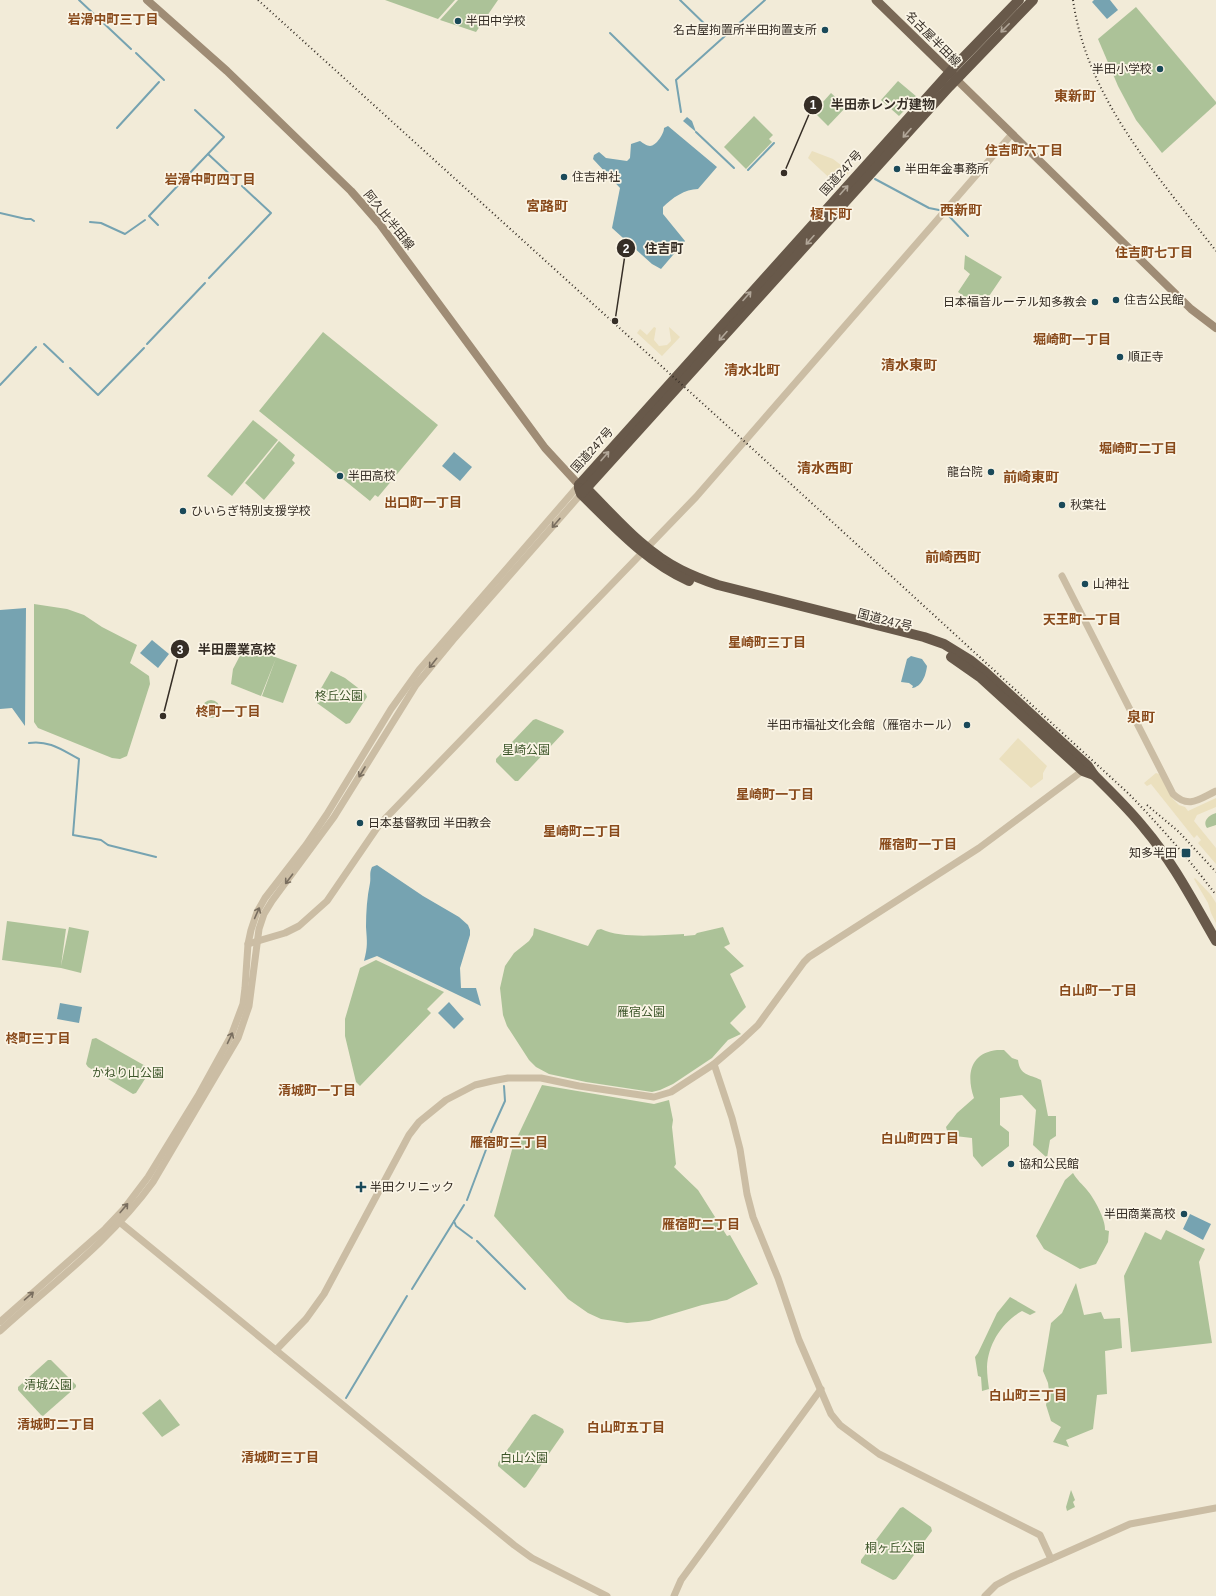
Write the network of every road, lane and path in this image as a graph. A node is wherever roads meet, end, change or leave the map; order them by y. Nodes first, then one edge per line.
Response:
1 (147, 0) edge
2 (876, 0) edge
3 (1019, 0) edge
4 (1033, 0) edge
5 (953, 76) junction
6 (1012, 134) junction
7 (1216, 328) edge
8 (582, 489) junction
9 (645, 550) junction
10 (1062, 576) dead end
11 (1088, 771) junction
12 (1216, 791) edge
13 (1216, 941) edge
14 (256, 943) junction
15 (248, 944) junction
16 (714, 1064) junction
17 (118, 1220) junction
18 (0, 1322) edge
19 (0, 1331) edge
20 (276, 1350) junction
21 (821, 1389) junction
22 (1216, 1508) edge
23 (1051, 1559) junction
24 (607, 1596) edge
25 (674, 1596) edge
26 (985, 1596) edge

1 - 8 main road, 阿久比半田線
2 - 5 main road, 名古屋半田線
3 - 5 highway, 国道247号
4 -> 5 highway, 国道247号
5 - 6 main road
5 - 8 highway, 国道247号
6 - 7 main road
6 - 9 street
8 - 9 highway, 国道247号
8 -> 14 street
15 -> 8 street
9 - 11 highway, 国道247号
9 - 14 street
10 - 12 street
11 - 13 highway, 国道247号
11 - 16 street
14 - 15 street
14 - 17 street
17 -> 15 street
16 - 20 street
16 - 21 street
18 -> 17 street
17 - 19 street
17 - 20 street
20 - 24 street
21 - 23 street
21 - 25 street
22 - 23 street
23 - 26 street

